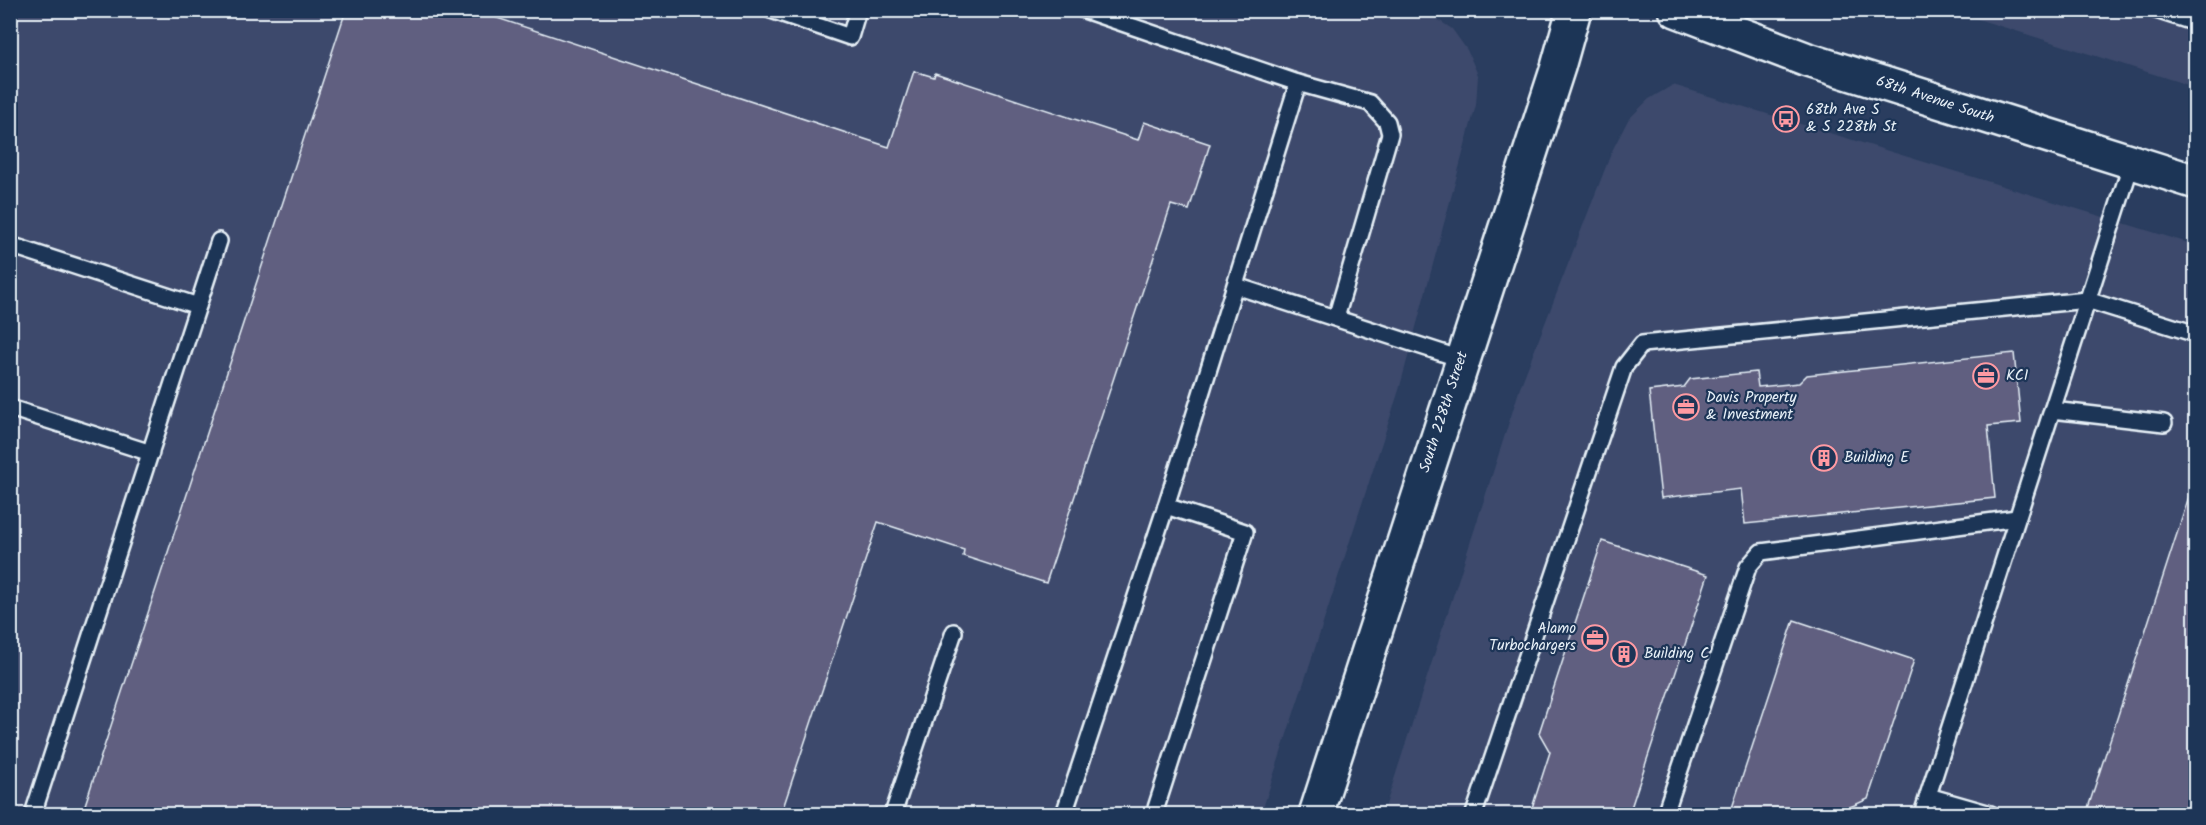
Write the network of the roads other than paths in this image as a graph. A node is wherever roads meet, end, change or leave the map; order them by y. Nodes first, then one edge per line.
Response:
1 (771, 10) edge
2 (858, 10) edge
3 (1084, 10) edge
4 (1574, 10) edge
5 (1676, 10) edge
6 (2156, 10) edge
7 (2196, 23) edge
8 (1298, 83) junction
9 (2132, 162) junction
10 (2196, 182) edge
11 (219, 241) dead end
12 (10, 245) edge
13 (1236, 286) junction
14 (2087, 300) junction
15 (198, 306) junction
16 (1335, 318) junction
17 (2196, 334) edge
18 (1461, 359) junction
19 (10, 408) edge
20 (2052, 410) junction
21 (2164, 423) dead end
22 (151, 453) junction
23 (1166, 506) junction
24 (2017, 518) junction
25 (954, 632) dead end
26 (1928, 796) junction
27 (33, 814) edge
28 (893, 814) edge
29 (1064, 814) edge
30 (1154, 814) edge
31 (1316, 814) edge
32 (1474, 814) edge
33 (1665, 814) edge
34 (1922, 814) edge
35 (1991, 814) edge

1 - 2 lane
3 - 8 lane
4 - 18 main road, South 228th Street
5 - 9 main road, 68th Avenue South
6 - 7 lane
8 - 13 lane
8 - 16 lane
9 - 10 main road, 68th Avenue South
9 - 14 lane
11 - 15 lane
12 - 15 lane
13 - 16 lane
13 - 23 lane
14 - 17 lane
14 - 20 lane
14 - 32 lane
15 - 22 lane
16 - 18 lane
18 - 31 main road, South 228th Street
19 - 22 lane
20 - 21 lane
20 - 24 lane
22 - 27 lane
23 - 29 lane
23 - 30 lane
24 - 26 lane
24 - 33 lane
25 - 28 lane
26 - 34 lane
26 - 35 lane

